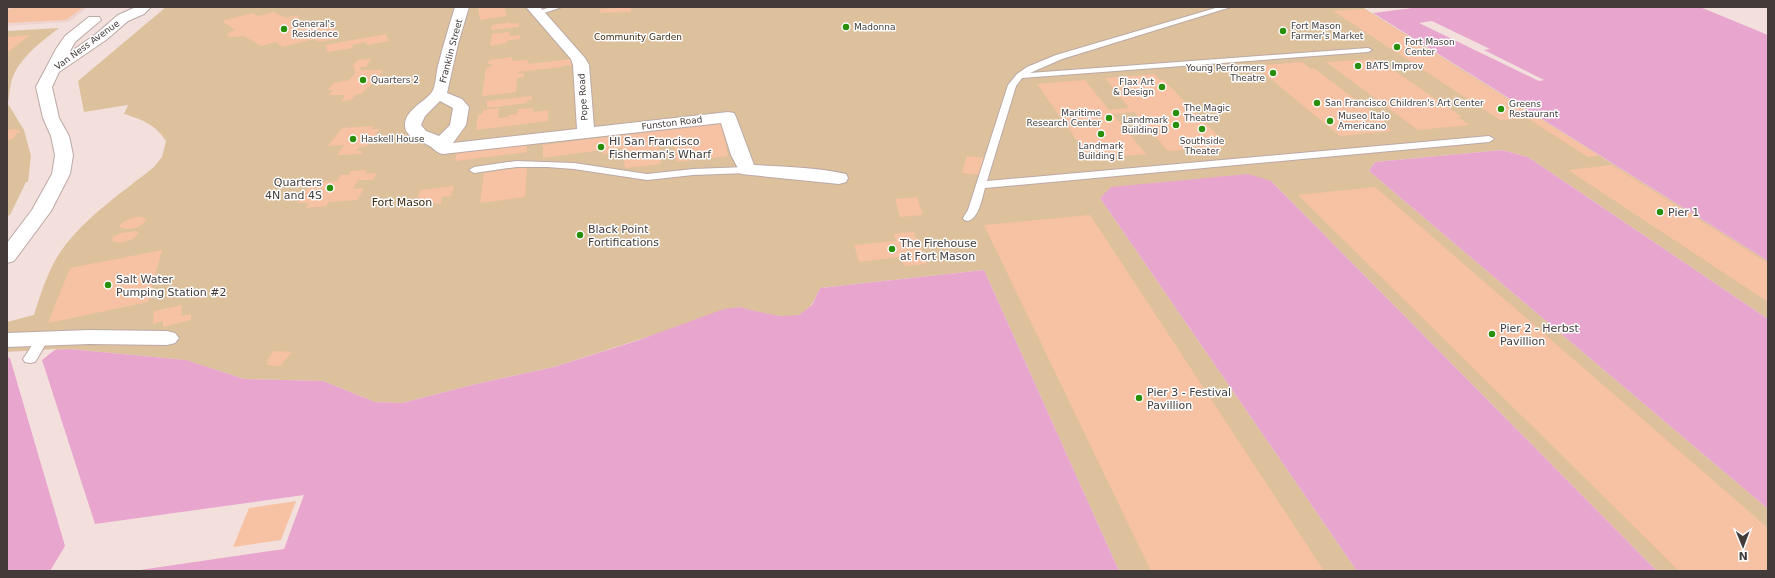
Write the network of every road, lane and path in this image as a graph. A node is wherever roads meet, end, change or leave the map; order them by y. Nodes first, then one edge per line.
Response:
1 (101, 7) edge
2 (144, 7) edge
3 (462, 7) edge
4 (558, 7) edge
5 (1227, 7) edge
6 (536, 10) edge
7 (123, 18) junction
8 (94, 20) junction
9 (1368, 50) dead end
10 (50, 72) junction
11 (1020, 76) junction
12 (439, 95) junction
13 (586, 133) junction
14 (1489, 139) dead end
15 (444, 149) junction
16 (474, 170) dead end
17 (747, 170) junction
18 (839, 178) dead end
19 (982, 185) junction
20 (968, 218) dead end
21 (7, 256) edge
22 (43, 338) junction
23 (167, 338) dead end
24 (7, 340) edge
25 (30, 359) dead end

1 - 8 street, Van Ness Avenue
2 - 7 street, Van Ness Avenue
3 - 12 street, Franklin Street
4 - 6 lane
5 - 11 lane
6 - 13 street, Pope Road
7 - 8 street
7 - 10 street, Van Ness Avenue
8 - 10 street, Van Ness Avenue
9 - 11 lane
10 - 21 street, Van Ness Avenue
11 - 19 lane
12 - 15 street, Franklin Street
12 - 15 street, Franklin Street
13 - 15 street, Funston Road
13 - 17 street, Funston Road
14 - 19 lane
16 - 17 lane
17 - 18 street
19 - 20 lane
22 - 23 street
22 - 24 street
22 - 25 lane

